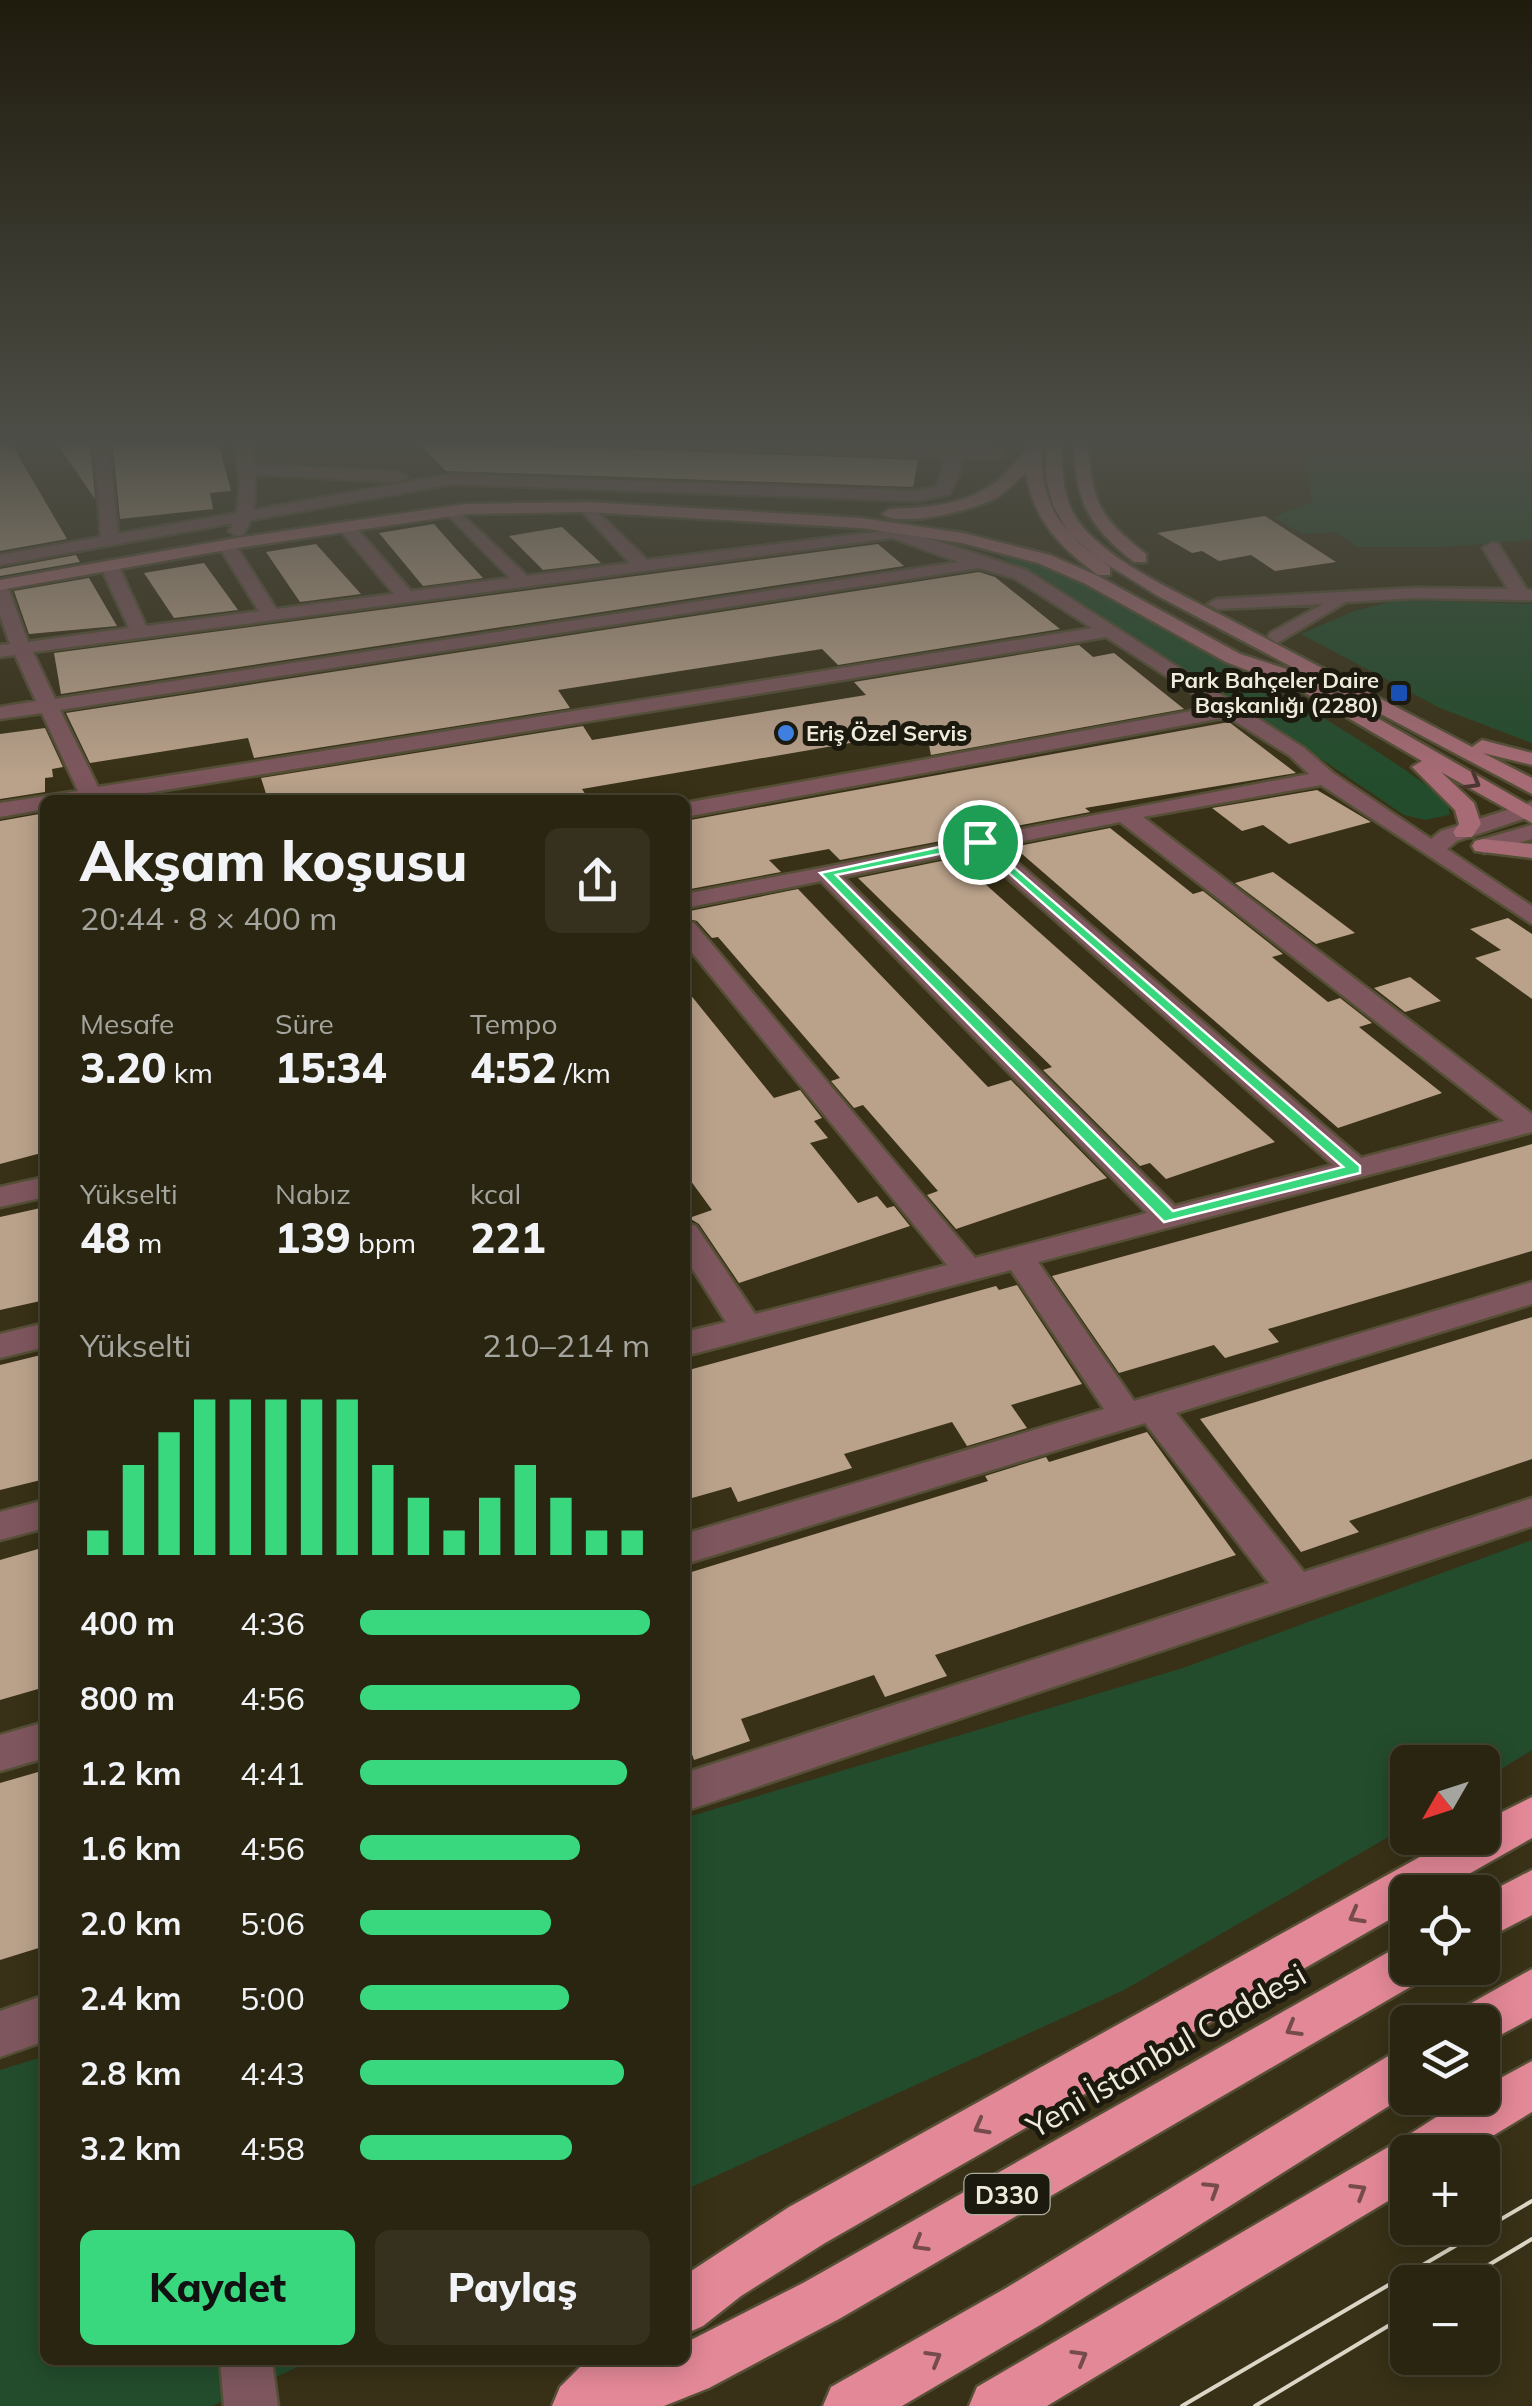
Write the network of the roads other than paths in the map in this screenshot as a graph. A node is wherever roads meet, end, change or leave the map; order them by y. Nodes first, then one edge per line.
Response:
1 (59, 550) edge
2 (180, 550) edge
3 (185, 550) edge
4 (235, 550) edge
5 (365, 550) edge
6 (492, 550) edge
7 (629, 550) edge
8 (760, 550) edge
9 (940, 550) edge
10 (1010, 550) edge
11 (1077, 550) edge
12 (1099, 550) edge
13 (1131, 550) edge
14 (1494, 550) edge
15 (0, 560) edge
16 (990, 562) junction
17 (110, 566) junction
18 (644, 566) junction
19 (523, 582) junction
20 (0, 584) edge
21 (1526, 595) edge
22 (407, 598) junction
23 (1344, 599) junction
24 (1217, 604) junction
25 (271, 616) junction
26 (1110, 631) junction
27 (142, 634) junction
28 (1277, 637) junction
29 (10, 649) edge
30 (1310, 687) junction
31 (1368, 698) junction
32 (50, 705) junction
33 (1232, 710) junction
34 (0, 713) edge
35 (1427, 729) junction
36 (1399, 739) junction
37 (1532, 759) edge
38 (1325, 778) junction
39 (1532, 787) edge
40 (91, 795) edge
41 (110, 795) edge
42 (40, 803) edge
43 (690, 809) edge
44 (0, 810) edge
45 (1124, 814) junction
46 (1530, 817) edge
47 (1473, 839) junction
48 (980, 842) junction
49 (1432, 850) junction
50 (1532, 851) edge
51 (826, 873) junction
52 (690, 900) edge
53 (1532, 917) edge
54 (690, 934) edge
55 (1529, 1124) edge
56 (1355, 1169) junction
57 (40, 1188) edge
58 (0, 1197) edge
59 (1170, 1218) junction
60 (690, 1240) edge
61 (1018, 1257) junction
62 (968, 1270) junction
63 (1532, 1293) edge
64 (747, 1328) junction
65 (40, 1336) edge
66 (690, 1343) edge
67 (0, 1346) edge
68 (1139, 1412) junction
69 (1532, 1512) edge
70 (40, 1515) edge
71 (0, 1526) edge
72 (690, 1547) edge
73 (1296, 1590) junction
74 (40, 1741) edge
75 (0, 1753) edge
76 (690, 1790) edge
77 (1532, 1816) edge
78 (1532, 1891) edge
79 (1500, 1910) edge
80 (1390, 1973) edge
81 (1532, 1992) edge
82 (1500, 2011) edge
83 (40, 2020) edge
84 (0, 2034) edge
85 (1390, 2078) edge
86 (1532, 2085) edge
87 (1449, 2135) edge
88 (1390, 2172) edge
89 (690, 2304) edge
90 (246, 2365) edge
91 (619, 2365) edge
92 (250, 2406) edge
93 (579, 2406) edge
94 (597, 2406) edge
95 (850, 2406) edge
96 (996, 2406) edge

1 - 15 street
2 - 20 main road
3 - 17 main road
4 - 25 street
5 - 22 street
6 - 19 street
7 - 18 street
8 - 18 street
9 - 16 street
10 - 30 main road
11 - 30 main road
12 - 31 main road
13 - 24 main road
14 - 21 street
16 - 26 street
16 - 32 street
17 - 20 main road
17 - 27 street
18 - 19 street
19 - 22 street
20 - 29 street
21 - 23 street
22 - 25 street
23 - 24 street
23 - 28 street
24 - 28 main road
25 - 27 street
26 - 33 street
26 - 41 street
27 - 29 street
28 - 31 main road
29 - 32 street
30 - 36 main road
31 - 35 main road
32 - 34 street
32 - 40 street
33 - 38 street
33 - 43 street
35 - 37 main road
35 - 39 main road
36 -> 46 main road
36 - 47 main road
38 - 45 street
38 - 49 street
42 - 44 street
45 - 48 street
45 - 55 street
46 - 47 street
47 - 49 street
47 - 50 main road
48 - 51 street
48 - 56 street
49 - 53 street
51 - 52 street
51 - 59 street
54 - 62 street
55 - 56 street
56 - 59 street
57 - 58 street
59 - 61 street
60 - 64 street
61 - 62 street
61 - 68 street
62 - 64 street
63 - 68 street
64 - 66 street
65 - 67 street
68 - 72 street
68 - 73 street
69 - 73 street
70 - 71 street
73 - 76 street
74 - 75 street
77 -> 89 highway
78 - 79 highway
80 -> 94 highway, Yeni İstanbul Caddesi / D330
81 - 82 highway
83 - 84 street
95 -> 85 highway
86 - 87 highway
96 -> 88 highway
90 - 92 street
91 - 93 highway

